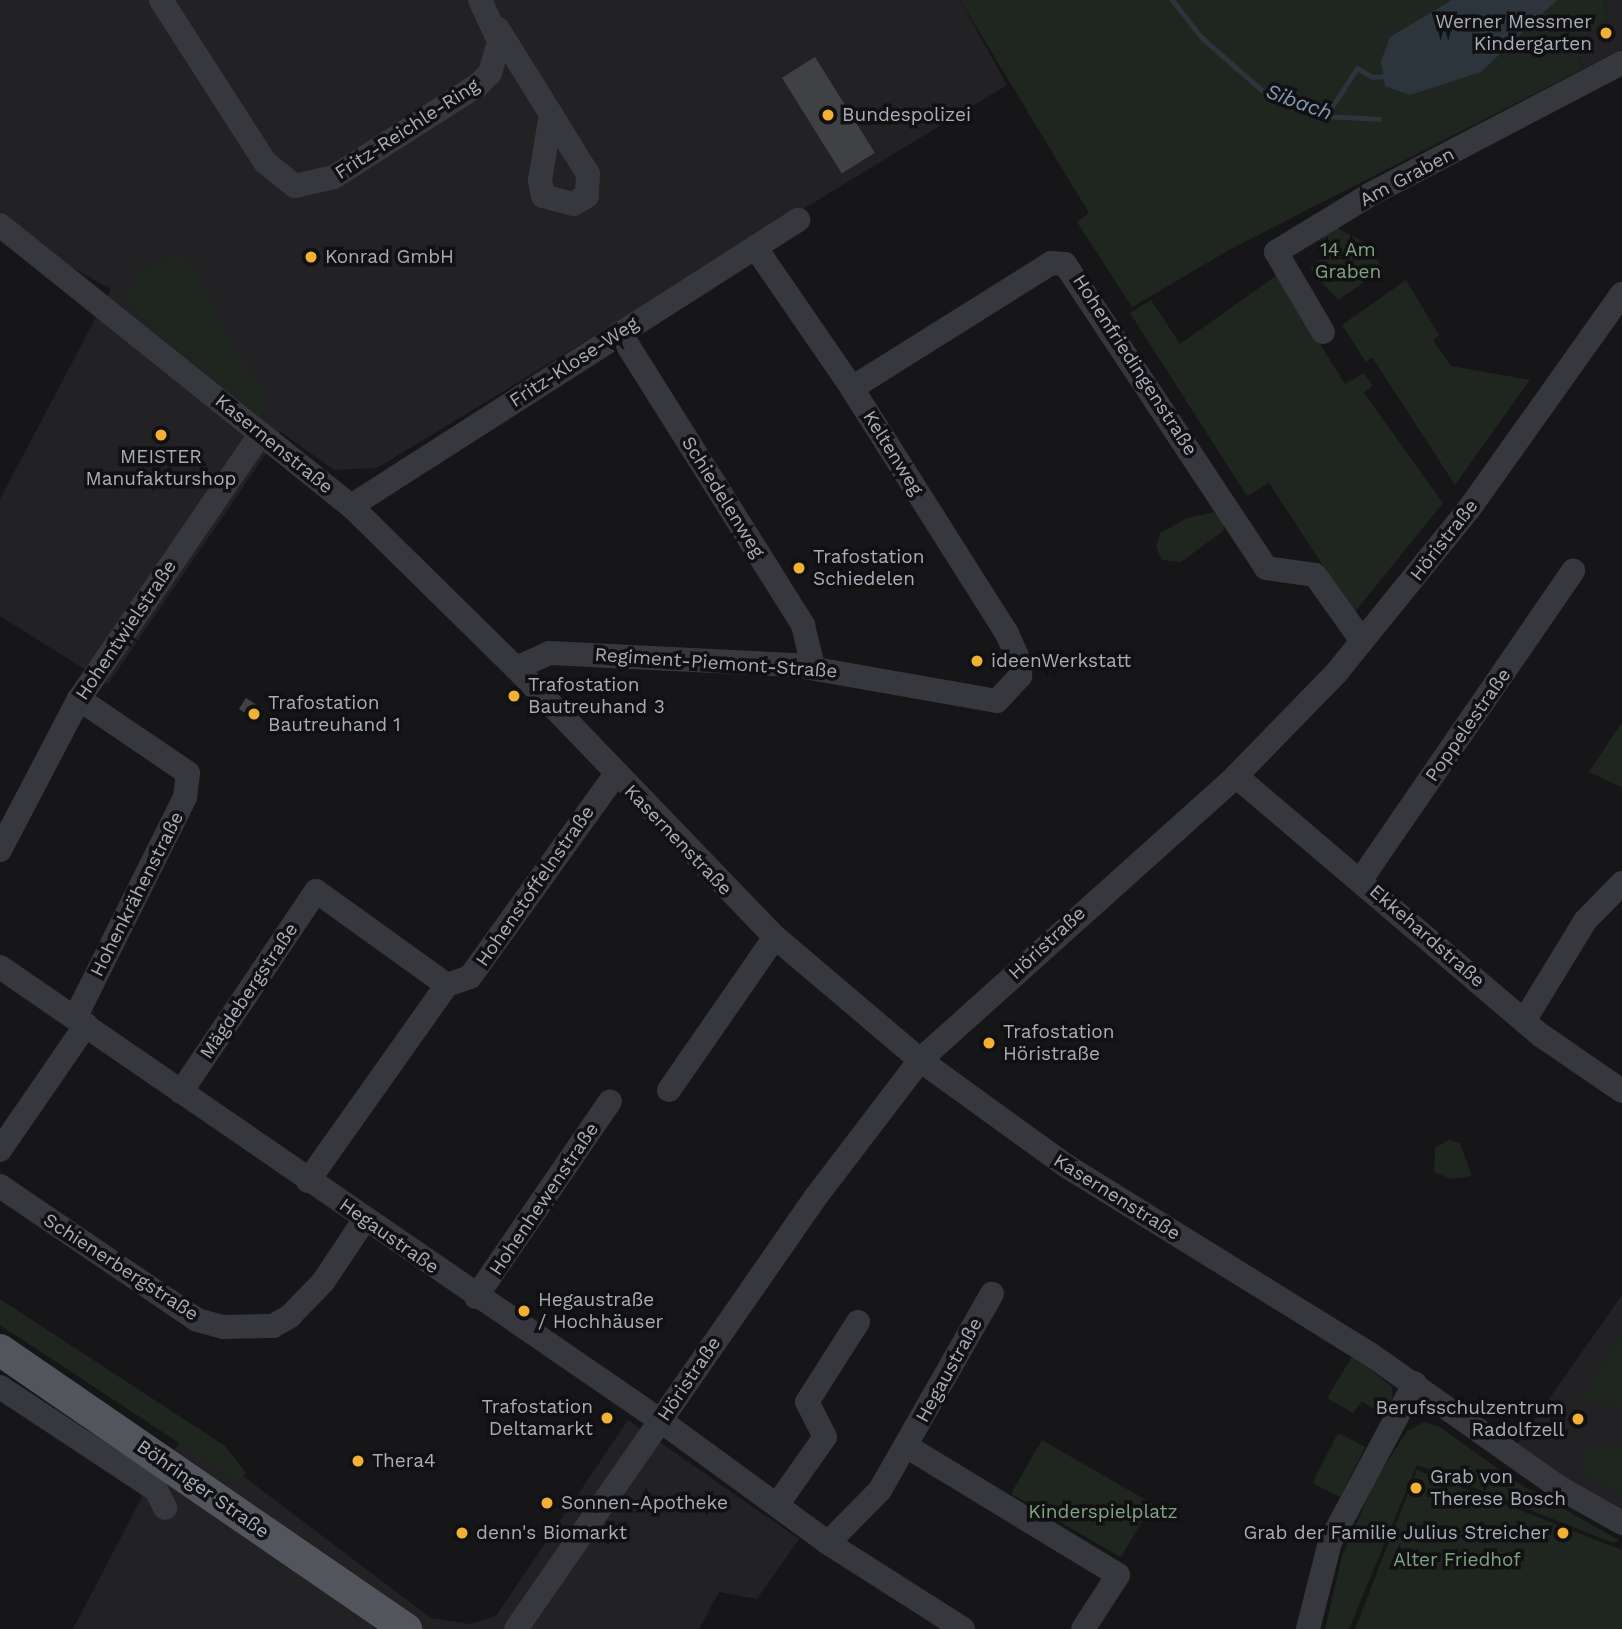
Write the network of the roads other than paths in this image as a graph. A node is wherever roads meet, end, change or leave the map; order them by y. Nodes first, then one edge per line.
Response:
1 (161, 0) edge
2 (480, 0) edge
3 (496, 25) junction
4 (1622, 63) edge
5 (551, 114) dead end
6 (798, 220) dead end
7 (0, 225) edge
8 (755, 247) junction
9 (1622, 294) edge
10 (1323, 332) dead end
11 (620, 333) junction
12 (852, 388) junction
13 (260, 435) junction
14 (351, 506) junction
15 (1573, 571) dead end
16 (1363, 641) junction
17 (1021, 665) joint
18 (813, 667) junction
19 (516, 668) junction
20 (79, 699) junction
21 (615, 775) junction
22 (1236, 776) junction
23 (3, 839) edge
24 (1362, 878) junction
25 (1622, 883) edge
26 (775, 937) junction
27 (0, 967) edge
28 (447, 985) junction
29 (80, 1021) junction
30 (1524, 1021) junction
31 (920, 1060) junction
32 (669, 1090) dead end
33 (1622, 1091) edge
34 (181, 1092) junction
35 (610, 1101) dead end
36 (0, 1150) edge
37 (308, 1181) junction
38 (0, 1186) edge
39 (365, 1219) junction
40 (992, 1294) dead end
41 (476, 1297) junction
42 (858, 1322) dead end
43 (0, 1350) edge
44 (1415, 1383) junction
45 (0, 1387) edge
46 (661, 1421) junction
47 (906, 1446) junction
48 (777, 1505) junction
49 (165, 1508) dead end
50 (1622, 1522) edge
51 (828, 1543) junction
52 (406, 1629) edge
53 (516, 1629) edge
54 (963, 1629) edge
55 (1083, 1629) edge
56 (1308, 1629) edge

1 - 3 street, Fritz-Reichle-Ring
2 - 3 street
3 - 5 street
4 - 10 street, Am Graben
6 - 8 street, Fritz-Klose-Weg
7 - 13 street, Kasernenstraße
8 - 11 street, Fritz-Klose-Weg
8 - 12 street, Keltenweg
9 - 16 street, Höristraße
11 - 14 street, Fritz-Klose-Weg
11 - 18 street, Schiedelenweg
12 - 16 street, Hohenfriedingenstraße
12 - 17 street, Keltenweg
13 - 14 street, Kasernenstraße
13 - 20 street, Hohentwielstraße
14 - 19 street, Kasernenstraße
15 - 24 street, Poppelestraße
16 - 22 street, Höristraße
17 - 18 street, Regiment-Piemont-Straße
18 - 19 street, Regiment-Piemont-Straße
19 - 21 street, Kasernenstraße
20 - 23 street, Hohentwielstraße
20 - 29 street, Hohenkrähenstraße
21 - 26 street, Kasernenstraße
21 - 28 street, Hohenstoffelnstraße
22 - 24 street, Ekkehardstraße
22 - 31 street, Höristraße
24 - 30 street, Ekkehardstraße
25 - 30 street
26 - 31 street, Kasernenstraße
26 - 32 street
27 - 29 street, Hegaustraße
28 - 34 street, Mägdebergstraße
28 - 37 street, Hohenstoffelnstraße
29 - 34 street, Hegaustraße
29 - 36 street
30 - 33 street, Ekkehardstraße
31 - 44 street, Kasernenstraße
31 - 46 street, Höristraße
34 - 37 street, Hegaustraße
35 - 41 street, Hohenhewenstraße
37 - 39 street, Hegaustraße
38 - 39 street, Schienerbergstraße
39 - 41 street, Hegaustraße
40 - 47 street, Hegaustraße
41 - 46 street, Hegaustraße
42 - 48 street
43 - 52 main road, Böhringer Straße
44 - 50 street, Kasernenstraße
44 - 56 street
45 - 49 street, Böhringer Straße
46 - 48 street, Hegaustraße
46 - 53 street, Höristraße
47 - 51 street, Hegaustraße
47 - 55 street, Hegaustraße
48 - 51 street, Hegaustraße
51 - 54 street, Hegaustraße

